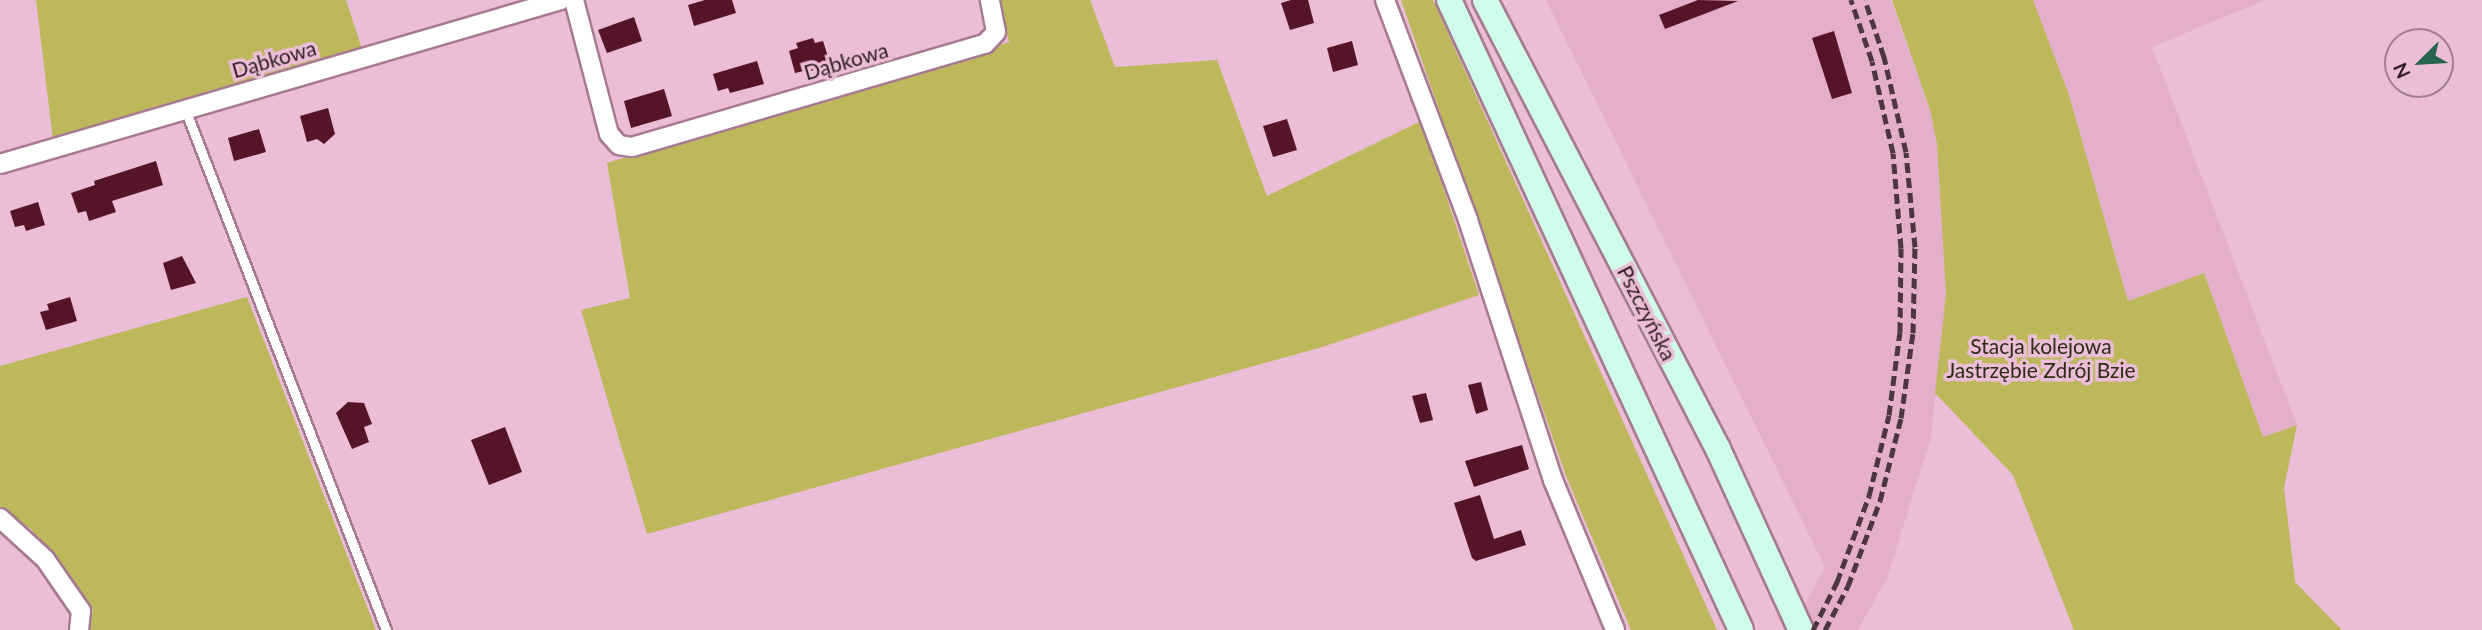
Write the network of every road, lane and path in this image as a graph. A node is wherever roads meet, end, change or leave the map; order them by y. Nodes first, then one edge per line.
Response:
1 (561, 0) edge
2 (574, 0) edge
3 (990, 0) edge
4 (1385, 0) edge
5 (1448, 0) edge
6 (1485, 0) edge
7 (185, 109) junction
8 (0, 164) edge
9 (0, 518) edge
10 (79, 630) edge
11 (386, 630) edge
12 (1615, 630) edge
13 (1741, 630) edge
14 (1801, 630) edge

1 - 7 street, Dąbkowa
2 - 3 street, Dąbkowa
4 - 12 street
5 - 13 main road
6 - 14 main road, Pszczyńska
7 - 8 street, Dąbkowa
7 - 11 lane
9 - 10 street

